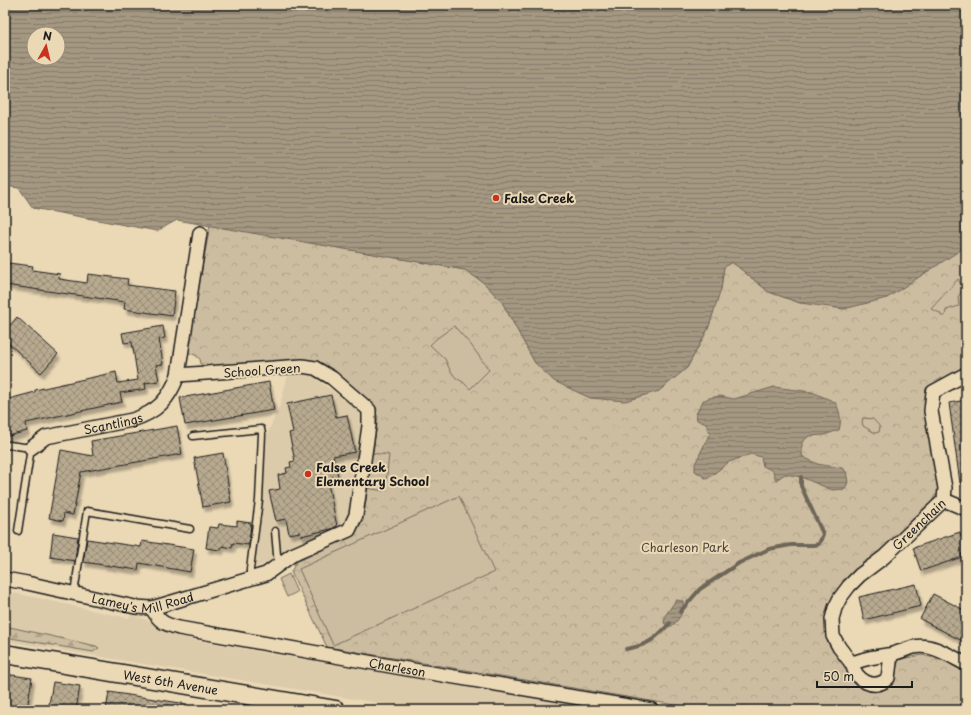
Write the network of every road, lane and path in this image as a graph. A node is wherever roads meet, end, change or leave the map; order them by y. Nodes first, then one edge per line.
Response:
1 (200, 234) dead end
2 (966, 374) edge
3 (178, 375) junction
4 (193, 436) dead end
5 (5, 446) edge
6 (31, 448) junction
7 (944, 500) junction
8 (966, 509) edge
9 (190, 530) dead end
10 (18, 531) dead end
11 (275, 531) dead end
12 (278, 566) junction
13 (5, 579) edge
14 (250, 580) junction
15 (74, 593) junction
16 (152, 608) junction
17 (5, 654) edge
18 (891, 655) junction
19 (852, 664) junction
20 (966, 664) edge
21 (305, 707) edge
22 (336, 710) edge
23 (652, 710) edge

1 - 3 street, Scantlings
2 - 7 street, Greenchain
3 - 6 street, Scantlings
3 - 12 street, School Green
4 - 14 lane
5 - 6 lane
6 - 10 lane
7 - 8 street
7 - 19 street, Greenchain
9 - 15 lane
11 - 12 lane
12 - 14 street, Lamey's Mill Road
13 - 15 street, Lamey's Mill Road
14 - 16 street, Lamey's Mill Road
15 - 16 street, Lamey's Mill Road
16 - 23 street, Charleson
17 - 21 main road, West 6th Avenue
18 - 19 street
18 - 19 street, Greenchain
18 - 20 street
21 - 22 main road, West 6th Avenue

